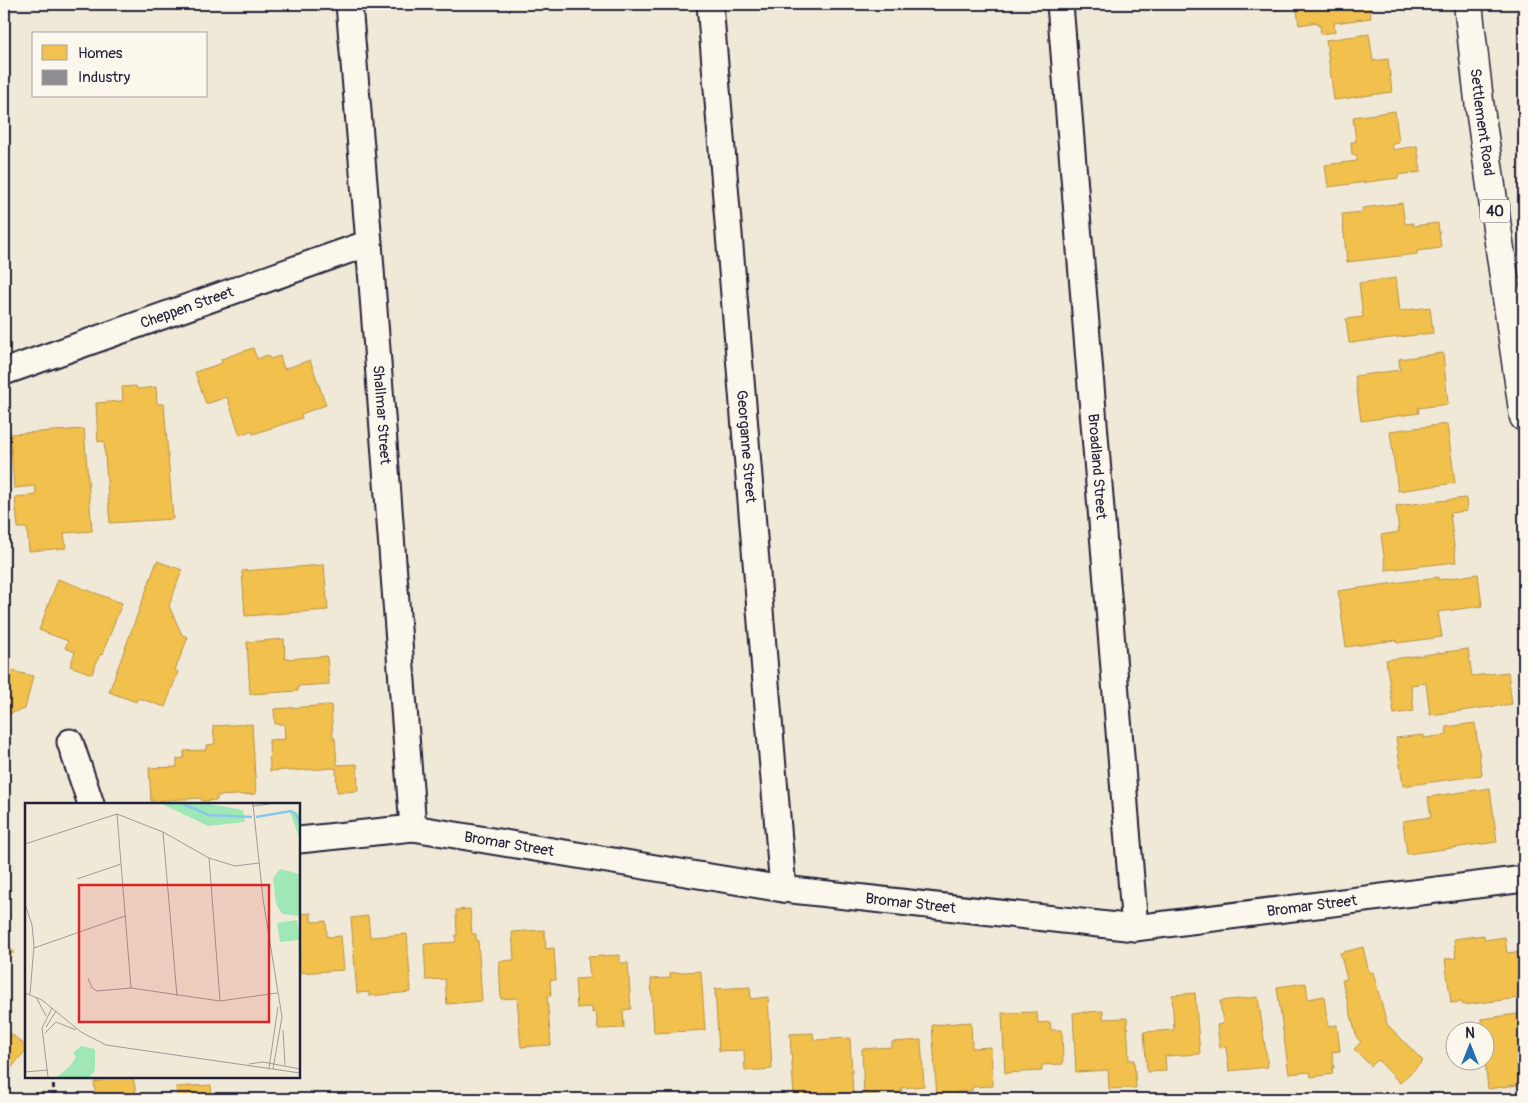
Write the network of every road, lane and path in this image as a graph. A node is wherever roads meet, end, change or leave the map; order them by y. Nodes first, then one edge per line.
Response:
1 (349, 4) edge
2 (710, 4) edge
3 (1060, 4) edge
4 (1468, 4) edge
5 (1517, 4) edge
6 (1524, 60) edge
7 (369, 243) junction
8 (4, 372) edge
9 (1524, 417) edge
10 (70, 742) dead end
11 (91, 803) edge
12 (413, 828) junction
13 (300, 840) edge
14 (1524, 879) edge
15 (782, 889) junction
16 (1135, 928) junction
17 (53, 1078) edge
18 (54, 1099) edge

1 - 7 street, Shallmar Street
2 - 15 street, Georganne Street
3 - 16 street, Broadland Street
4 - 9 main road, Settlement Road / 40
5 - 6 path
7 - 8 street, Cheppen Street
7 - 12 street, Shallmar Street
10 - 11 street
12 - 13 street, Bromar Street
12 - 15 street, Bromar Street
14 - 16 street, Bromar Street
15 - 16 street, Bromar Street
17 - 18 path

